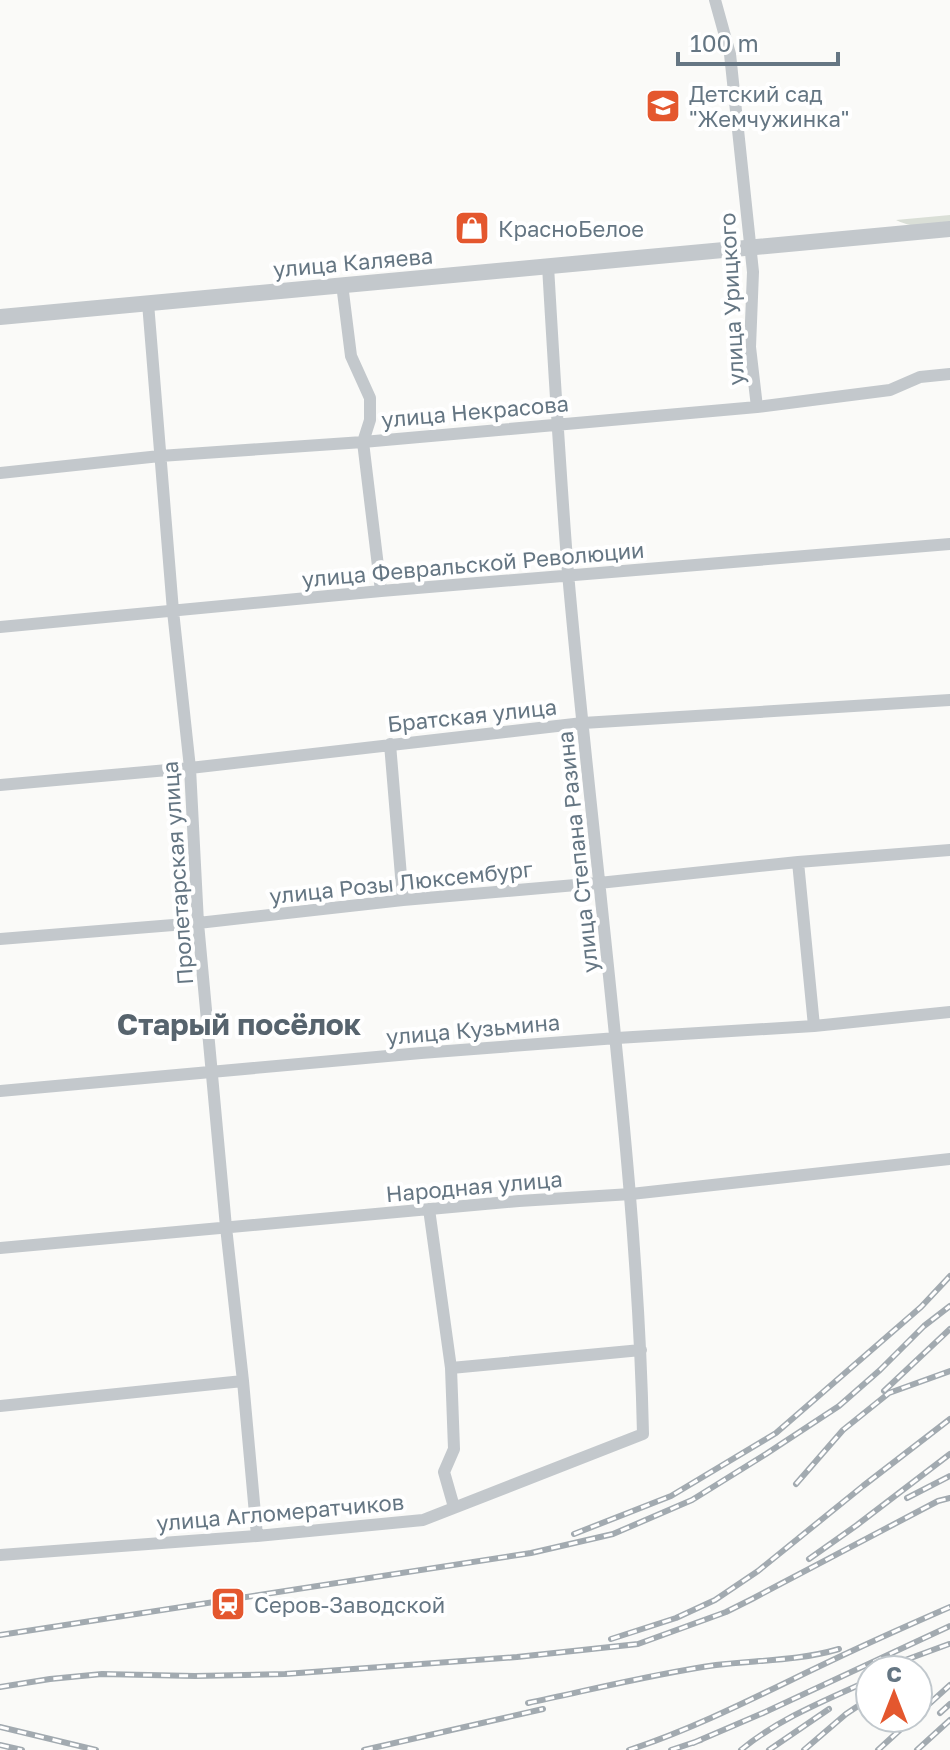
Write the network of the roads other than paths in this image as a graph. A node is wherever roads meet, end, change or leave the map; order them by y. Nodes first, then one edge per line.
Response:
1 (715, 0) edge
2 (950, 229) edge
3 (751, 247) junction
4 (548, 266) junction
5 (342, 284) junction
6 (148, 303) junction
7 (0, 317) edge
8 (950, 374) edge
9 (757, 407) junction
10 (557, 424) junction
11 (363, 442) junction
12 (160, 456) junction
13 (0, 473) edge
14 (950, 544) edge
15 (568, 576) junction
16 (381, 591) junction
17 (173, 611) junction
18 (0, 627) edge
19 (950, 700) edge
20 (583, 723) junction
21 (390, 744) junction
22 (190, 768) junction
23 (0, 785) edge
24 (950, 850) edge
25 (798, 862) junction
26 (599, 883) junction
27 (403, 900) junction
28 (198, 923) junction
29 (0, 939) edge
30 (950, 1012) edge
31 (814, 1026) junction
32 (617, 1038) junction
33 (213, 1073) junction
34 (0, 1091) edge
35 (950, 1159) edge
36 (631, 1194) junction
37 (429, 1209) junction
38 (226, 1227) junction
39 (0, 1248) edge
40 (641, 1350) junction
41 (451, 1368) junction
42 (243, 1381) junction
43 (0, 1406) edge
44 (643, 1434) joint
45 (454, 1507) junction
46 (257, 1536) junction
47 (0, 1555) edge

1 - 3 street, улица Урицкого
2 - 3 street, улица Каляева
3 - 4 street, улица Каляева
3 - 9 street, улица Урицкого
4 - 5 street, улица Каляева
4 - 10 street, улица Степана Разина
5 - 6 street, улица Каляева
5 - 11 street
6 - 7 street, улица Каляева
6 - 12 street, Пролетарская улица
8 - 9 street, улица Некрасова
9 - 10 street, улица Некрасова
10 - 11 street, улица Некрасова
10 - 15 street, улица Степана Разина
11 - 12 street, улица Некрасова
11 - 16 street
12 - 13 street, улица Некрасова
12 - 17 street, Пролетарская улица
14 - 15 street, улица Февральской Революции
15 - 16 street, улица Февральской Революции
15 - 20 street, улица Степана Разина
16 - 17 street, улица Февральской Революции
17 - 18 street, улица Февральской Революции
17 - 22 street, Пролетарская улица
19 - 20 street, Братская улица
20 - 21 street, Братская улица
20 - 26 street, улица Степана Разина
21 - 22 street, Братская улица
21 - 27 street
22 - 23 street, Братская улица
22 - 28 street, Пролетарская улица
24 - 25 street, улица Розы Люксембург
25 - 26 street, улица Розы Люксембург
25 - 31 street
26 - 27 street, улица Розы Люксембург
26 - 32 street, улица Степана Разина
27 - 28 street, улица Розы Люксембург
28 - 29 street, улица Розы Люксембург
28 - 33 street, Пролетарская улица
30 - 31 street, улица Кузьмина
31 - 32 street, улица Кузьмина
32 - 33 street, улица Кузьмина
32 - 36 street, улица Степана Разина
33 - 34 street, улица Кузьмина
33 - 38 street, Пролетарская улица
35 - 36 street, Народная улица
36 - 37 street, Народная улица
36 - 40 street, улица Степана Разина
37 - 38 street, Народная улица
37 - 41 street
38 - 39 street, Народная улица
38 - 42 street, Пролетарская улица
40 - 41 street
40 - 44 street, улица Степана Разина
41 - 45 street
42 - 43 street
42 - 46 street, Пролетарская улица
44 - 45 street, улица Агломератчиков
45 - 46 street, улица Агломератчиков
46 - 47 street, улица Агломератчиков

